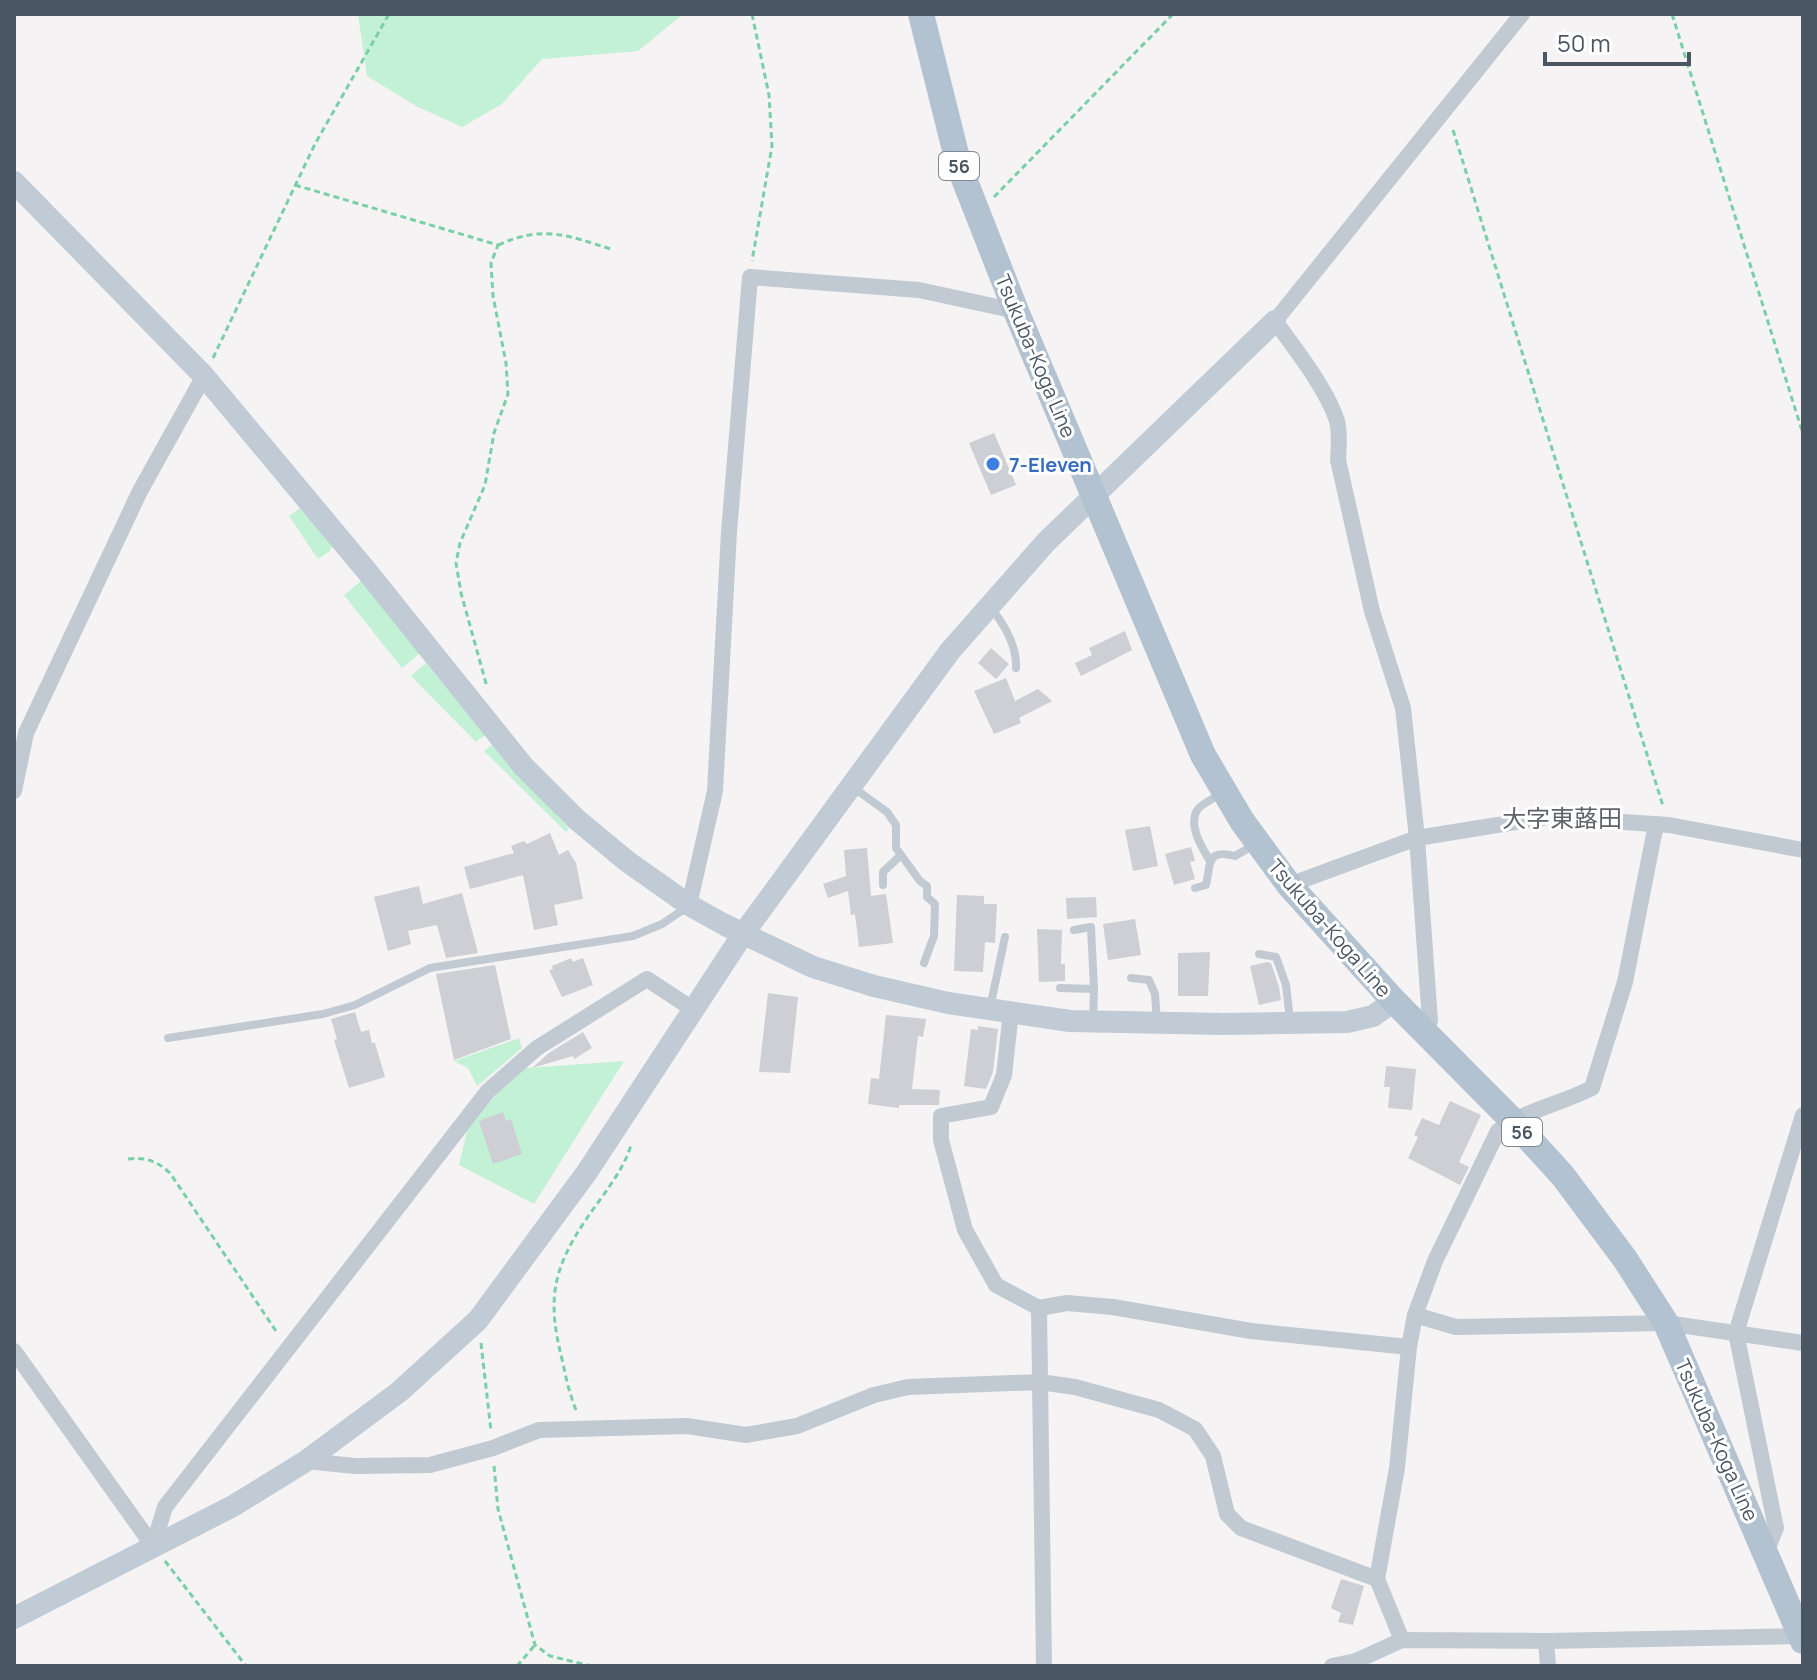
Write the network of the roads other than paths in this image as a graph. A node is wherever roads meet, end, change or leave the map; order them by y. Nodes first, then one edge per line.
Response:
1 (921, 14) edge
2 (1522, 14) edge
3 (14, 182) edge
4 (1016, 311) junction
5 (1275, 321) junction
6 (204, 376) junction
7 (1094, 496) junction
8 (990, 606) junction
9 (1016, 668) dead end
10 (851, 786) junction
11 (1224, 790) junction
12 (14, 791) edge
13 (1662, 825) junction
14 (1417, 838) junction
15 (1258, 842) junction
16 (1803, 850) edge
17 (901, 855) junction
18 (1210, 861) junction
19 (883, 885) dead end
20 (1289, 885) junction
21 (1195, 888) dead end
22 (689, 905) junction
23 (1074, 930) dead end
24 (743, 934) junction
25 (1005, 937) dead end
26 (1259, 954) dead end
27 (924, 963) dead end
28 (1131, 978) dead end
29 (1060, 988) dead end
30 (1094, 989) junction
31 (1394, 1001) junction
32 (694, 1010) junction
33 (1001, 1010) junction
34 (1093, 1021) junction
35 (1157, 1023) junction
36 (1290, 1024) junction
37 (1423, 1032) junction
38 (168, 1038) dead end
39 (1803, 1115) edge
40 (1512, 1120) junction
41 (1039, 1308) junction
42 (1415, 1315) junction
43 (1666, 1323) junction
44 (1736, 1333) junction
45 (1803, 1343) edge
46 (1409, 1347) junction
47 (14, 1351) edge
48 (1040, 1382) junction
49 (306, 1461) junction
50 (153, 1546) junction
51 (1766, 1552) junction
52 (1377, 1579) junction
53 (14, 1618) edge
54 (1802, 1638) edge
55 (1402, 1640) junction
56 (1546, 1641) junction
57 (1364, 1662) edge
58 (1044, 1666) edge
59 (1332, 1666) edge
60 (1548, 1666) edge

1 - 4 main road, Tsukuba-Koga Line / 56
2 - 5 street
3 - 6 street
4 - 7 main road, Tsukuba-Koga Line / 56
4 - 22 street
5 - 7 street
5 - 14 street
6 - 12 street
6 - 22 street
7 - 8 street
7 - 11 main road, Tsukuba-Koga Line / 56
8 - 9 lane
8 - 10 street
10 - 17 lane
10 - 24 street
11 - 15 main road, Tsukuba-Koga Line / 56
11 - 18 lane
13 - 14 street
13 - 16 street
13 - 40 street
14 - 20 street
14 - 37 street
15 - 18 lane
15 - 20 main road, Tsukuba-Koga Line / 56
17 - 19 lane
17 - 27 lane
18 - 21 lane
20 - 31 main road, Tsukuba-Koga Line / 56
22 - 24 street
22 - 38 lane
23 - 30 lane
24 - 32 street
24 - 33 street
25 - 33 lane
26 - 36 lane
28 - 35 lane
29 - 30 lane
30 - 34 lane
31 - 36 street
31 - 37 main road, Tsukuba-Koga Line / 56
32 - 49 street
32 - 50 street
33 - 34 street
33 - 41 street
34 - 35 street
35 - 36 street
37 - 40 main road, Tsukuba-Koga Line / 56
39 - 44 street
40 - 42 street
40 - 43 main road, Tsukuba-Koga Line / 56
41 - 46 street
41 - 48 street
42 - 43 street
42 - 46 street
43 - 44 street
43 - 51 main road, Tsukuba-Koga Line / 56
44 - 45 street
44 - 51 street
46 - 52 street
47 - 50 street
48 - 49 street
48 - 52 street
48 - 58 street
49 - 50 street
50 - 53 street
51 - 54 main road, Tsukuba-Koga Line / 56
52 - 55 street
54 - 56 street
55 - 56 street
55 - 57 street
56 - 60 street
57 - 59 street

